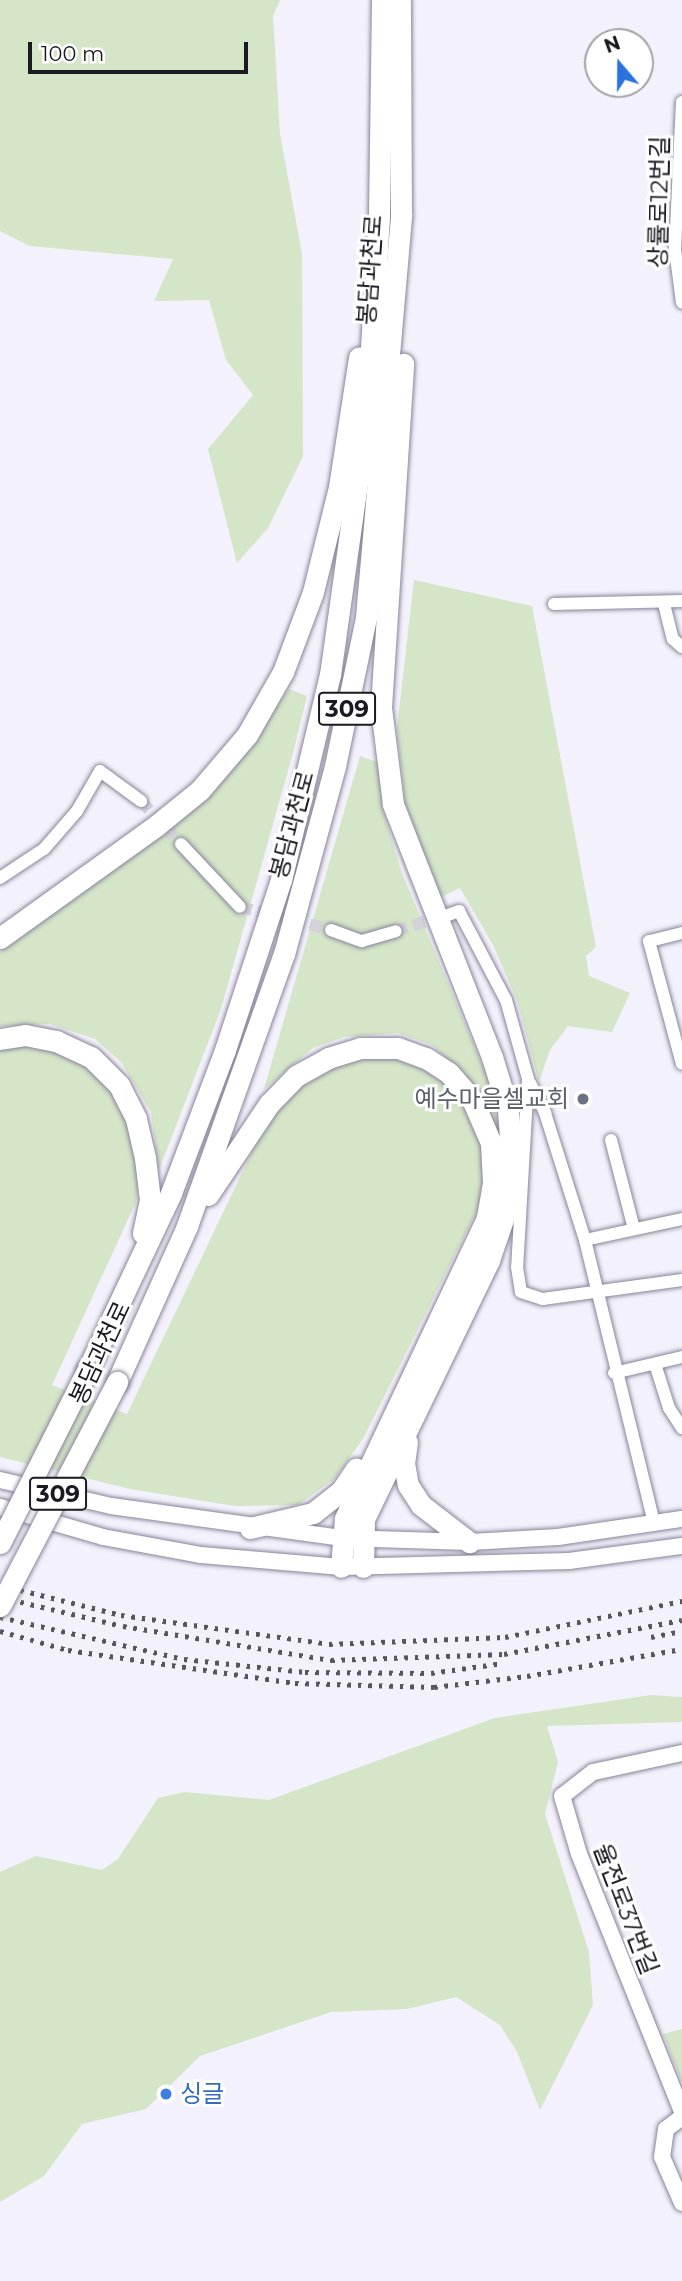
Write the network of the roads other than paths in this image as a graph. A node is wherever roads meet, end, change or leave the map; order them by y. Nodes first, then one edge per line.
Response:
1 (382, 0) edge
2 (400, 0) edge
3 (682, 102) edge
4 (682, 303) edge
5 (385, 307) junction
6 (682, 601) edge
7 (554, 604) dead end
8 (664, 604) junction
9 (682, 647) edge
10 (141, 801) tunnel mouth
11 (181, 844) tunnel mouth
12 (0, 878) edge
13 (240, 907) tunnel mouth
14 (448, 915) dead end
15 (331, 930) tunnel mouth
16 (396, 931) tunnel mouth
17 (682, 933) edge
18 (0, 938) edge
19 (0, 1039) edge
20 (682, 1064) edge
21 (528, 1079) junction
22 (611, 1140) dead end
23 (682, 1219) edge
24 (187, 1226) junction
25 (634, 1229) junction
26 (585, 1240) junction
27 (134, 1270) junction
28 (682, 1280) edge
29 (595, 1289) junction
30 (682, 1357) edge
31 (655, 1364) junction
32 (614, 1373) junction
33 (409, 1428) junction
34 (682, 1428) edge
35 (379, 1445) junction
36 (0, 1480) edge
37 (0, 1507) edge
38 (682, 1519) edge
39 (654, 1523) junction
40 (250, 1528) junction
41 (353, 1538) junction
42 (469, 1542) junction
43 (0, 1543) edge
44 (682, 1546) edge
45 (341, 1567) junction
46 (363, 1567) junction
47 (0, 1606) edge
48 (682, 1753) edge
49 (682, 2114) edge
50 (682, 2203) edge

1 - 5 highway, 봉담과천로 / 309
2 - 5 highway, 봉담과천로 / 309
3 - 4 street, 상률로12번길
5 - 18 highway
5 - 24 highway, 봉담과천로 / 309
5 - 27 highway, 봉담과천로 / 309
5 - 33 highway
6 - 8 street
7 - 8 street
8 - 9 street
10 - 12 street
11 - 13 street
14 - 21 street
15 - 16 street
17 - 20 street
19 - 27 highway
21 - 26 street
21 - 29 street
22 - 25 street
23 - 25 street
24 - 35 highway
24 - 47 highway, 봉담과천로 / 309, bridge
25 - 26 street
26 - 29 street
27 - 43 highway, 봉담과천로 / 309, bridge
28 - 29 street
29 - 32 street
30 - 31 street
31 - 32 street
31 - 34 street
32 - 39 street
33 - 41 highway
33 - 42 highway
35 - 40 highway
35 - 41 highway
36 - 40 street
37 - 45 street
38 - 39 street
39 - 42 street
40 - 41 street
41 - 42 street
41 - 45 highway
41 - 46 highway
44 - 46 street
45 - 46 street
48 - 49 street, 율전로37번길
49 - 50 street

